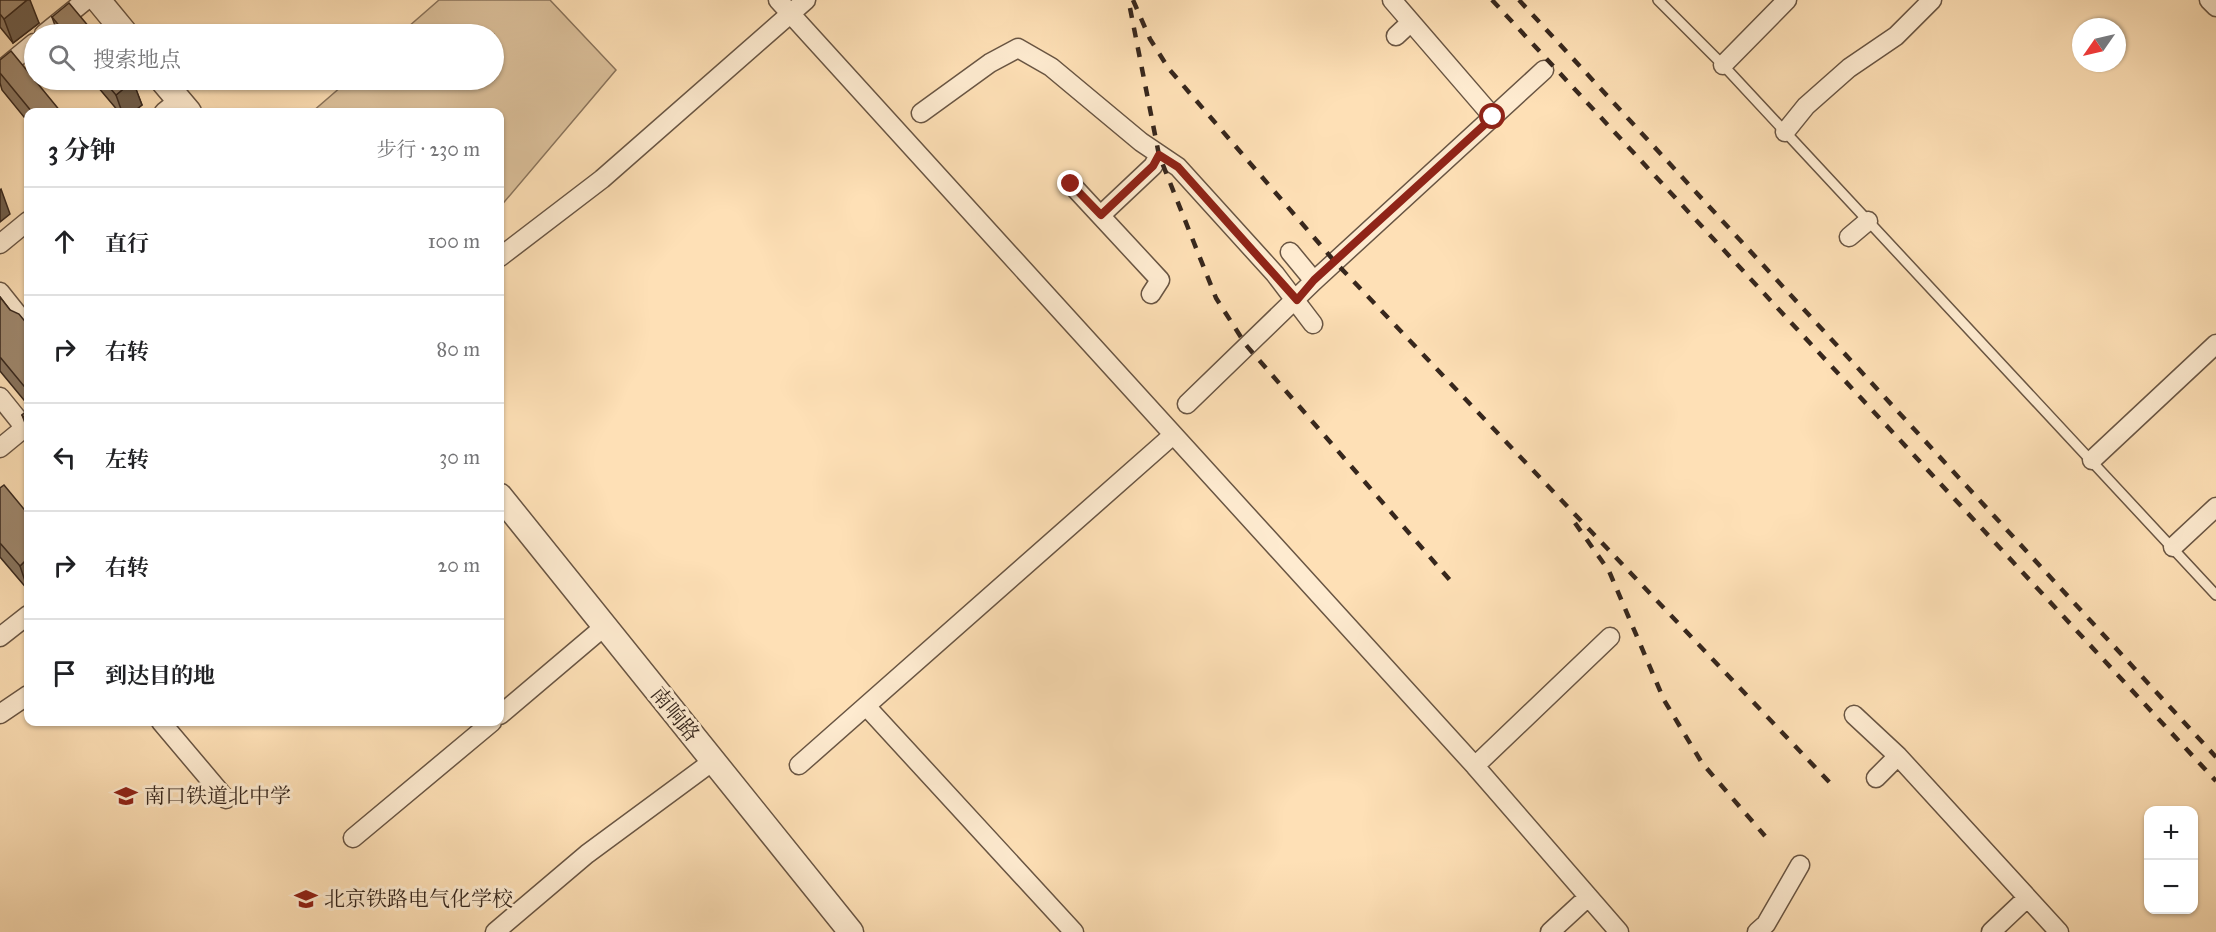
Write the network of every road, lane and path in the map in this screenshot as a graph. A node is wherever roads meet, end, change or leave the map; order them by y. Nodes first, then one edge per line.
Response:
1 (86, 0) edge
2 (98, 0) edge
3 (806, 0) edge
4 (1658, 0) edge
5 (1932, 0) edge
6 (2209, 0) edge
7 (1396, 2) edge
8 (1777, 3) edge
9 (785, 7) edge
10 (2216, 7) edge
11 (1411, 22) junction
12 (56, 24) edge
13 (118, 24) edge
14 (1396, 36) dead end
15 (24, 51) edge
16 (1723, 65) junction
17 (1544, 70) dead end
18 (0, 71) edge
19 (167, 90) edge
20 (177, 108) edge
21 (921, 113) dead end
22 (1493, 117) junction
23 (1785, 132) junction
24 (1159, 155) junction
25 (1071, 184) dead end
26 (1101, 215) junction
27 (1868, 221) junction
28 (24, 224) edge
29 (1849, 237) dead end
30 (0, 244) edge
31 (1290, 252) dead end
32 (504, 254) edge
33 (1314, 280) junction
34 (0, 292) edge
35 (1151, 294) dead end
36 (1297, 300) junction
37 (24, 322) edge
38 (1313, 324) dead end
39 (2216, 344) edge
40 (0, 397) edge
41 (1187, 404) dead end
42 (24, 423) edge
43 (24, 428) edge
44 (1173, 435) junction
45 (0, 448) edge
46 (2092, 460) junction
47 (504, 501) edge
48 (2216, 507) edge
49 (2173, 547) junction
50 (2216, 595) edge
51 (24, 618) edge
52 (605, 626) junction
53 (0, 637) edge
54 (1611, 637) dead end
55 (24, 698) edge
56 (866, 706) junction
57 (504, 712) edge
58 (0, 714) edge
59 (1854, 715) dead end
60 (164, 726) edge
61 (487, 726) edge
62 (1898, 756) junction
63 (709, 764) dead end
64 (799, 765) dead end
65 (1474, 766) junction
66 (1876, 778) dead end
67 (226, 799) dead end
68 (353, 838) dead end
69 (1800, 865) dead end
70 (1588, 897) junction
71 (2028, 898) junction
72 (495, 932) edge
73 (850, 932) edge
74 (1074, 932) edge
75 (1550, 932) edge
76 (1619, 932) edge
77 (1757, 932) edge
78 (1991, 932) edge
79 (2060, 932) edge

1 - 12 street
2 - 13 street
3 - 9 street
4 - 16 lane
5 - 23 street
6 - 10 street
7 - 11 street
8 - 16 street
9 - 32 street
9 - 44 street
11 - 14 street
11 - 22 street
15 - 18 street
16 - 23 lane
17 - 22 street
19 - 20 street
21 - 24 street
22 - 33 street
23 - 27 lane
24 - 26 street
24 - 36 street
25 - 26 street
26 - 35 street
27 - 29 street
27 - 46 lane
28 - 30 street
31 - 33 street
33 - 36 street
34 - 37 street
36 - 38 street
36 - 41 street
39 - 46 street
40 - 42 street
43 - 45 street
44 - 56 street
44 - 65 street
46 - 49 lane
47 - 52 street, 南响路
48 - 49 street
49 - 50 lane
51 - 53 street
52 - 57 street
52 - 73 street, 南响路
54 - 65 street
55 - 58 street
56 - 64 street
56 - 74 street
59 - 62 street
60 - 67 street
61 - 68 street
62 - 66 street
62 - 71 street
63 - 72 street
65 - 70 street
69 - 77 street
70 - 75 street
70 - 76 street
71 - 78 street
71 - 79 street

